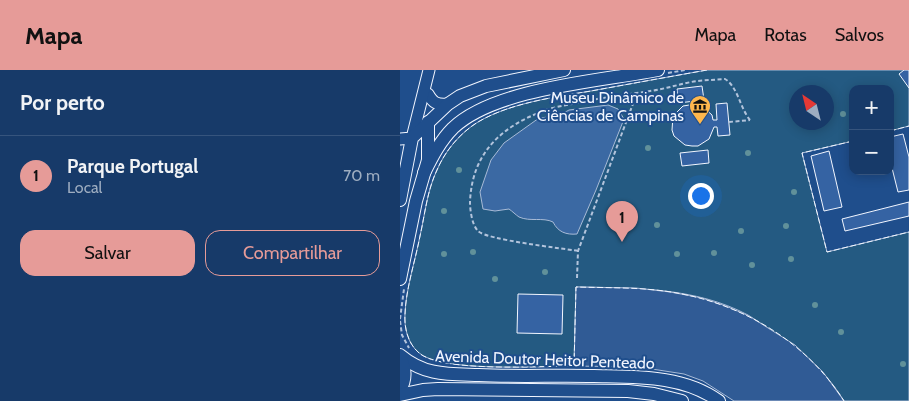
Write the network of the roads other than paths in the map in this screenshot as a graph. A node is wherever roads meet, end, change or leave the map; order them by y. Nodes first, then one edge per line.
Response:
1 (564, 70) edge
2 (428, 72) edge
3 (659, 72) edge
4 (428, 94) junction
5 (448, 104) junction
6 (428, 122) junction
7 (406, 139) edge
8 (400, 154) edge
9 (406, 170) junction
10 (424, 173) junction
11 (400, 200) edge
12 (403, 281) edge
13 (400, 356) edge
14 (400, 390) edge
15 (400, 395) edge
16 (682, 401) edge
17 (719, 401) edge

1 - 5 main road
2 - 4 main road
2 - 7 main road
3 - 10 main road
4 - 5 main road
4 - 6 main road
5 - 6 main road
6 - 7 main road
6 - 10 main road
7 - 9 main road
8 - 9 main road
9 - 11 main road
10 - 12 main road
13 - 14 main road
13 - 17 main road, Avenida Doutor Heitor Penteado
15 - 16 main road, Avenida Doutor Heitor Penteado

